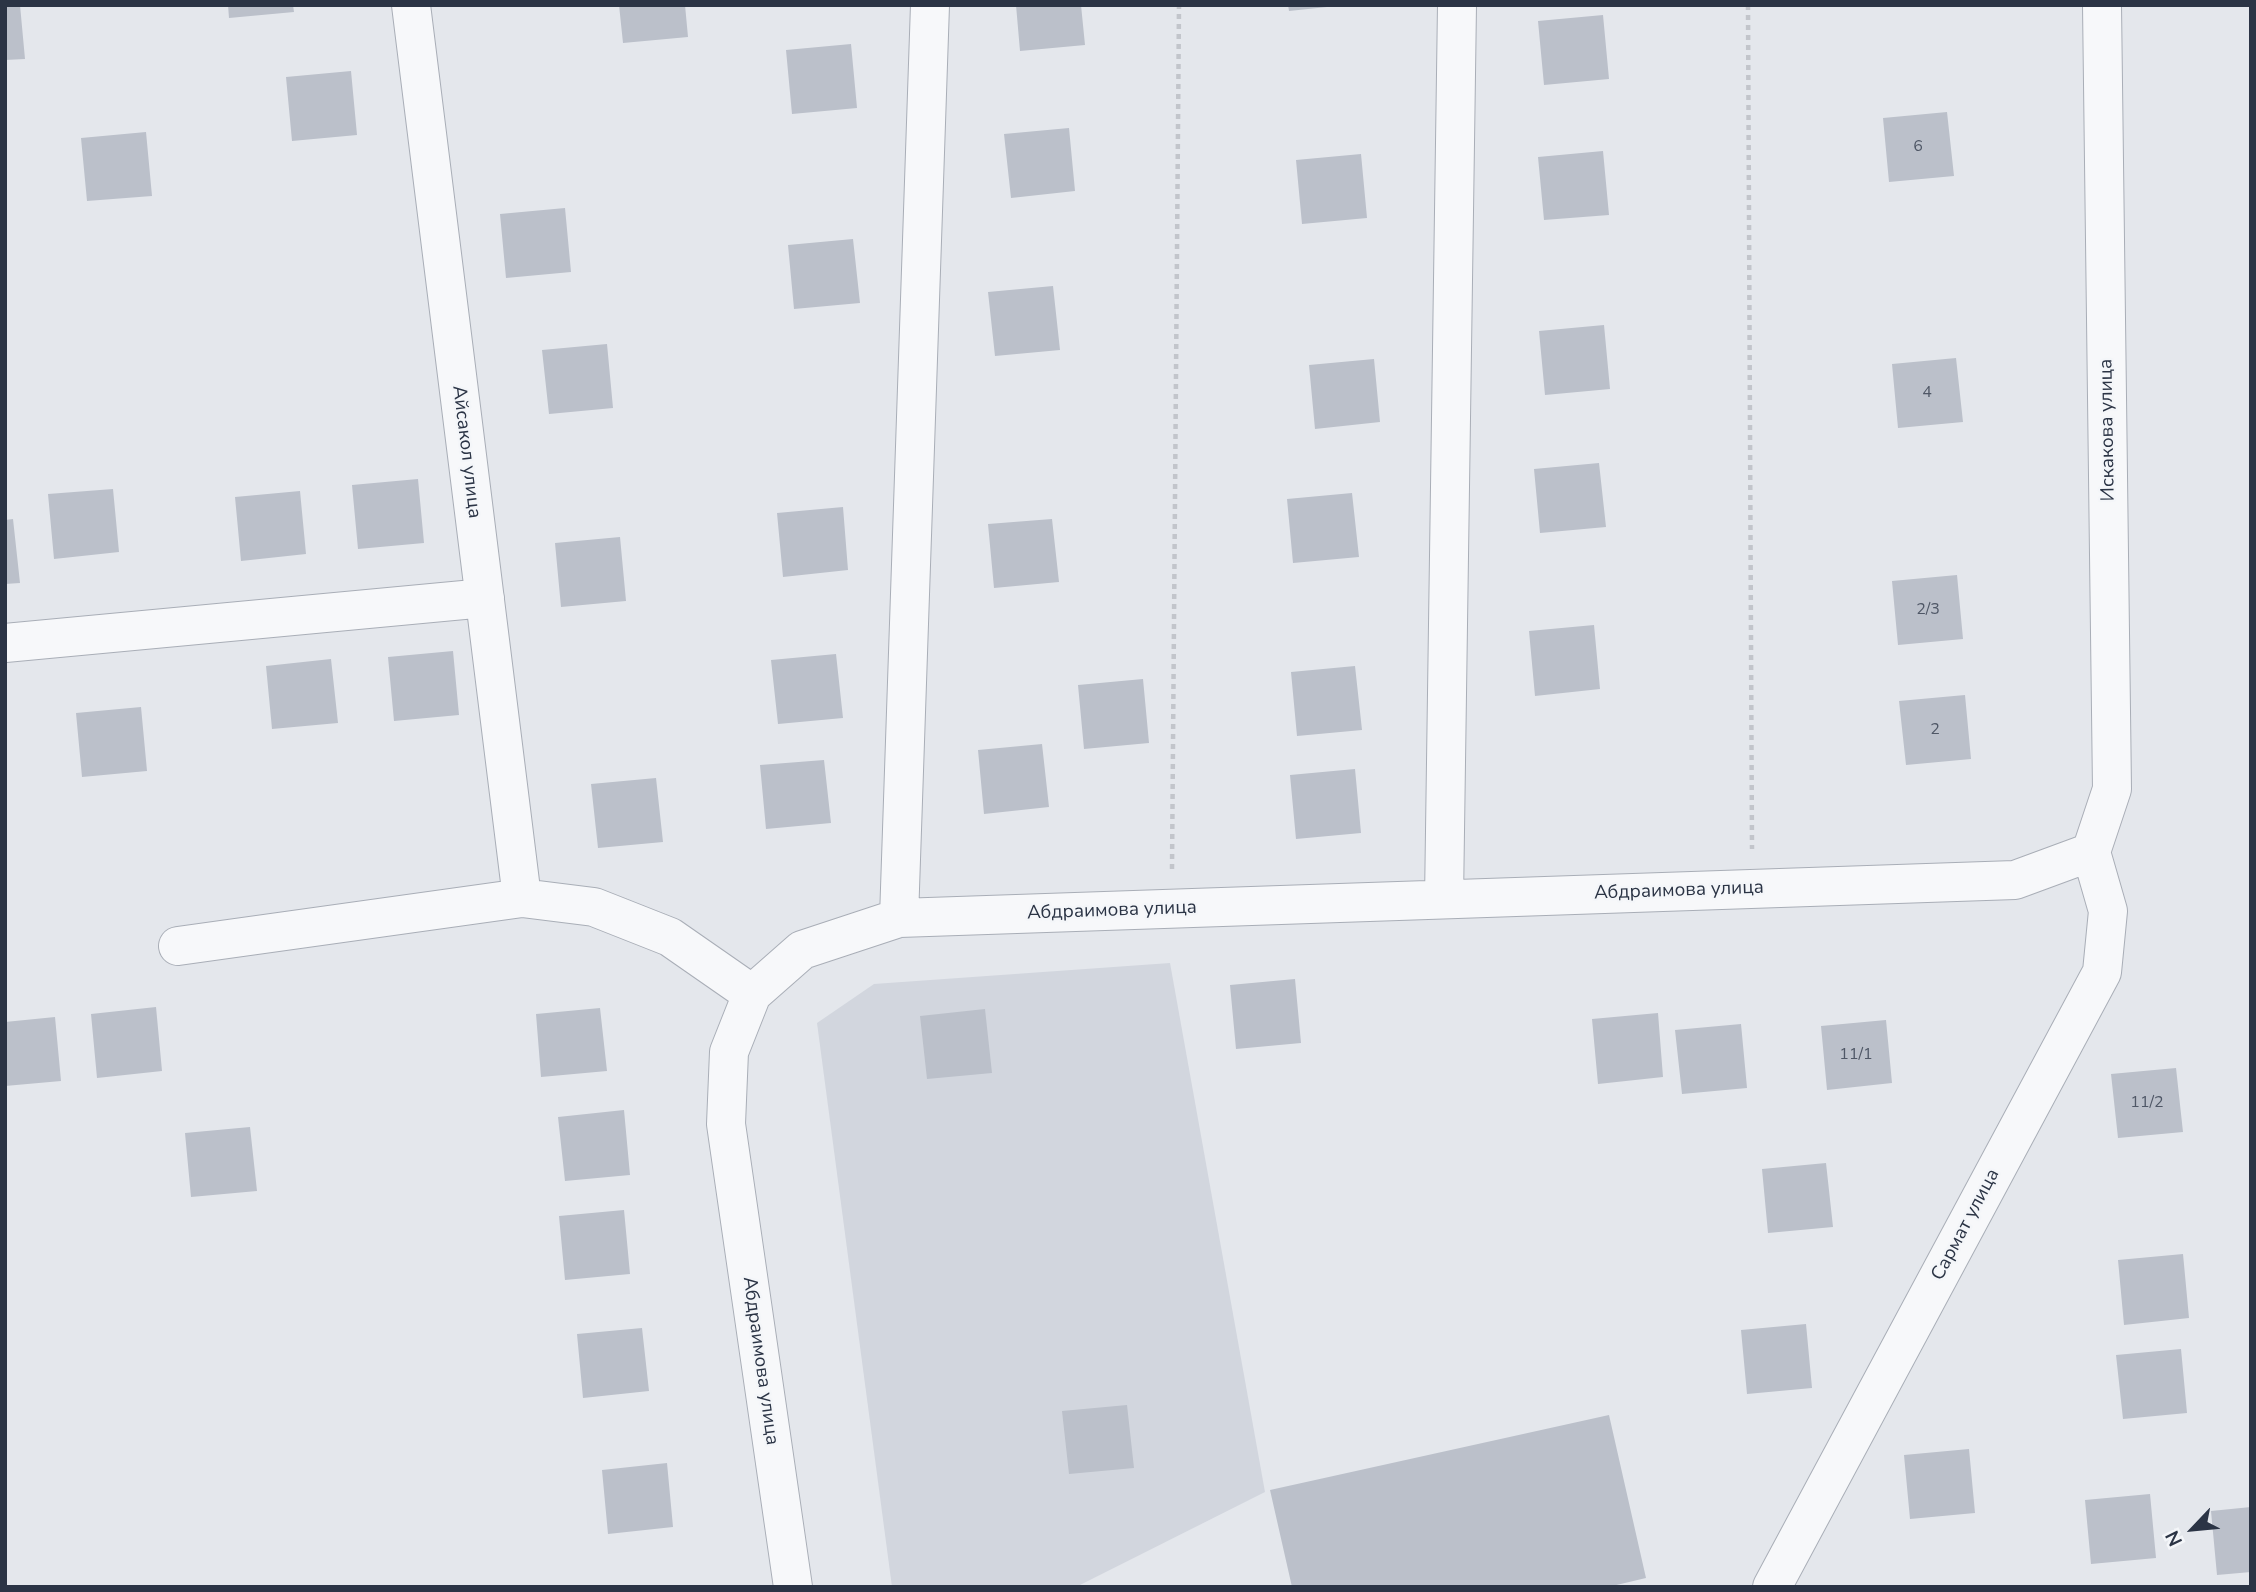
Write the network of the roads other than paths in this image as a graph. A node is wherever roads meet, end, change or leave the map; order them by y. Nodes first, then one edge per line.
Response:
1 (411, 5) edge
2 (930, 5) edge
3 (1457, 5) edge
4 (2102, 5) edge
5 (485, 598) junction
6 (5, 643) edge
7 (2091, 852) junction
8 (522, 898) junction
9 (1444, 899) junction
10 (899, 918) junction
11 (178, 946) dead end
12 (752, 994) junction
13 (793, 1587) edge
14 (1772, 1587) edge

1 - 5 street, Айсакол улица
2 - 10 street
3 - 9 street
4 - 7 street, Искакова улица
5 - 6 street
5 - 8 street, Айсакол улица
7 - 9 street, Абдраимова улица
7 - 14 street, Сармат улица
8 - 11 street
8 - 12 street
9 - 10 street, Абдраимова улица
10 - 12 street, Абдраимова улица
12 - 13 street, Абдраимова улица

